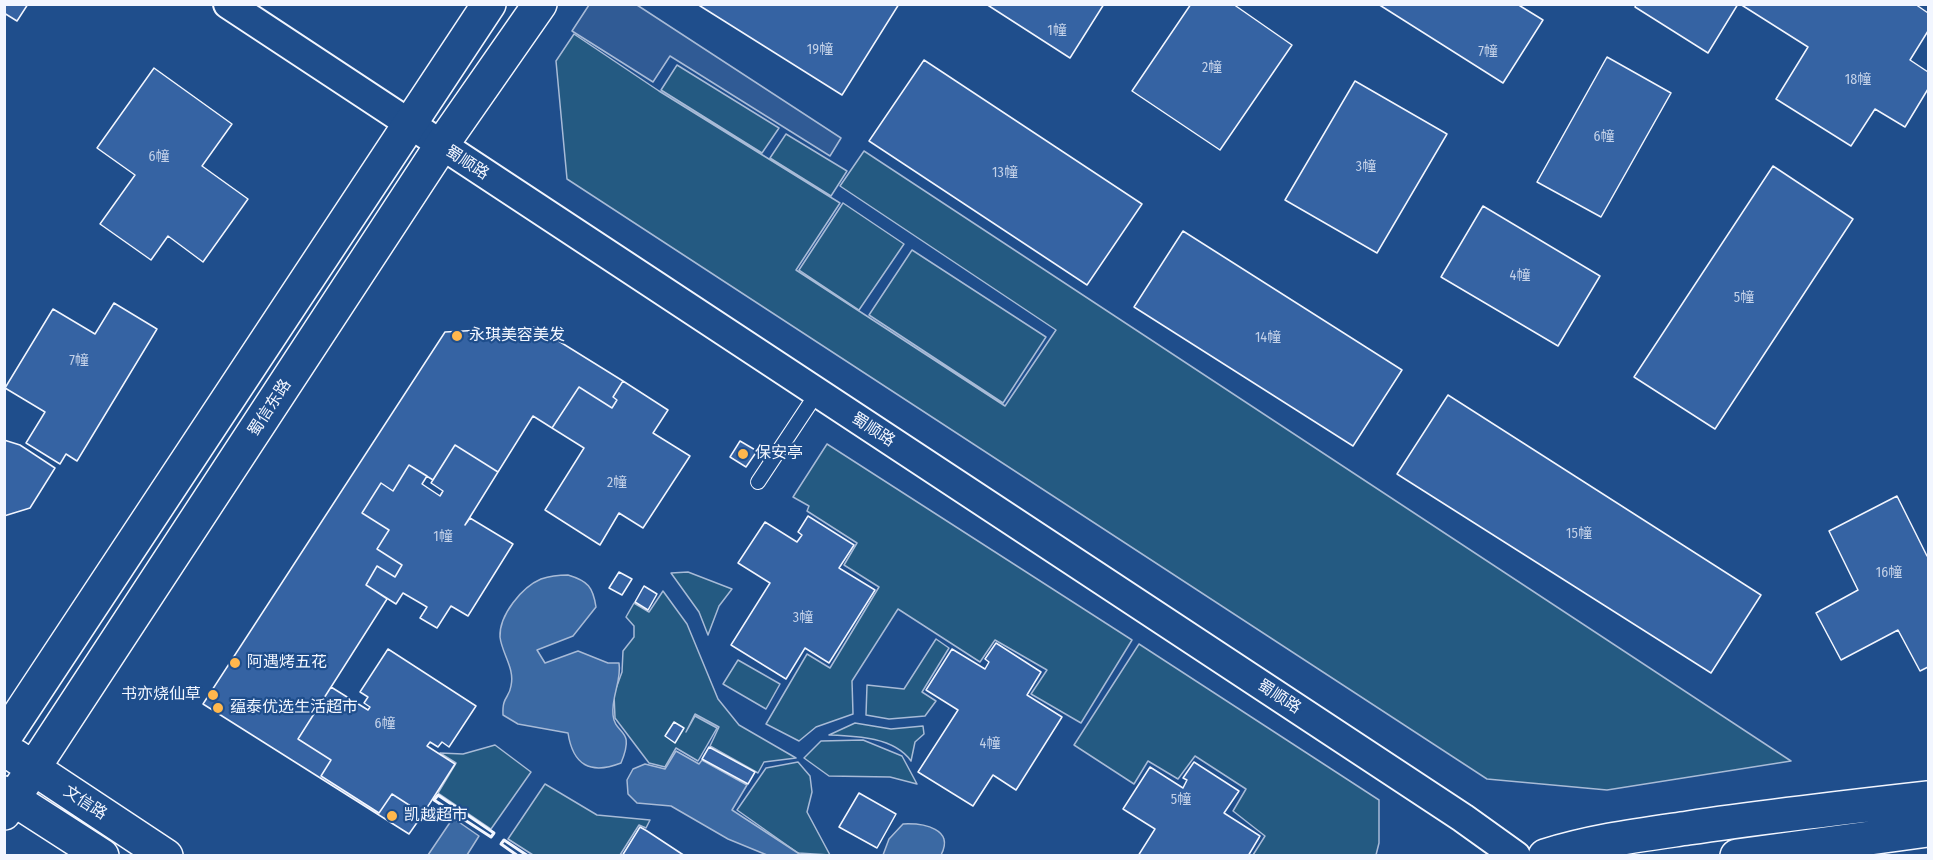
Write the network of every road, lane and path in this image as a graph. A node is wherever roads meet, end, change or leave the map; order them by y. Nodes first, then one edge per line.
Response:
1 (228, 4) edge
2 (489, 4) edge
3 (540, 4) edge
4 (411, 126) junction
5 (441, 146) junction
6 (817, 393) junction
7 (758, 482) dead end
8 (4, 738) edge
9 (4, 750) edge
10 (34, 768) junction
11 (1929, 798) edge
12 (8, 802) edge
13 (1929, 830) edge
14 (102, 855) edge
15 (166, 855) edge
16 (1516, 855) edge
17 (1545, 855) edge
18 (1737, 855) edge

1 - 4 street, 蜀顺路
2 - 4 main road
3 - 5 main road, 蜀信东路
4 - 5 street, 蜀顺路
4 - 8 main road
5 - 6 street, 蜀顺路
5 - 10 main road, 蜀信东路
6 - 7 lane
6 - 16 street, 蜀顺路
9 - 10 main road, 文信路
10 - 12 main road, 蜀信东路
10 - 15 main road, 文信路
11 - 17 main road
12 - 14 main road
13 - 18 main road

